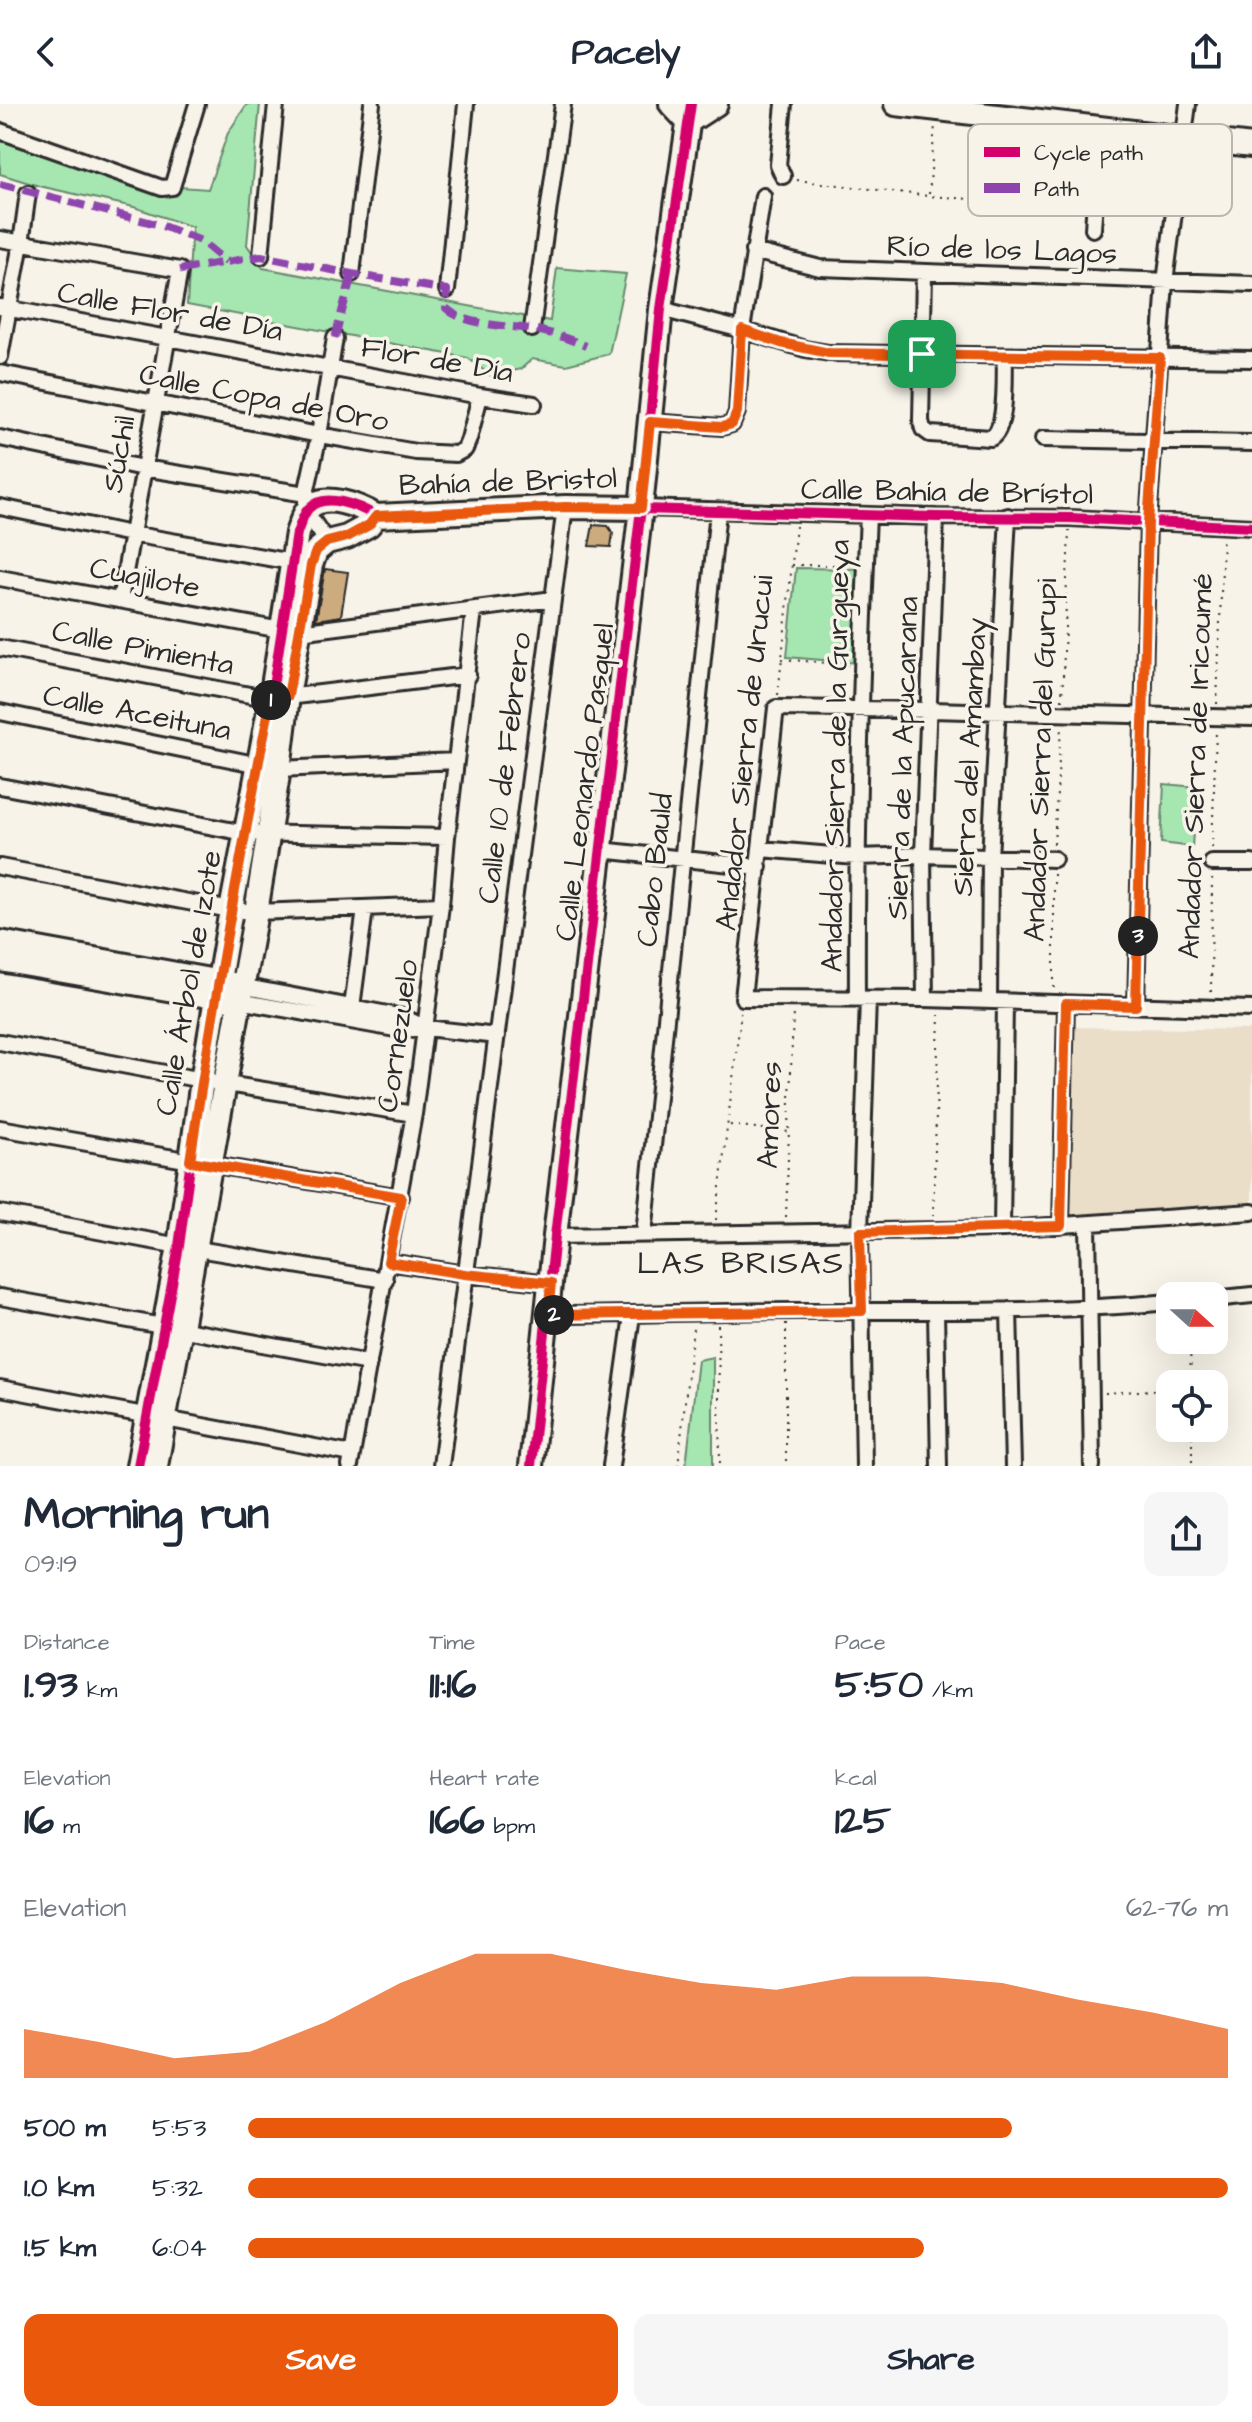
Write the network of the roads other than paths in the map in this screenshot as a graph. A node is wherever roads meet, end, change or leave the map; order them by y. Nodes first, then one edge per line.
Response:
1 (197, 104) edge
2 (276, 104) edge
3 (372, 104) edge
4 (466, 104) edge
5 (563, 104) edge
6 (671, 104) edge
7 (716, 104) edge
8 (784, 104) edge
9 (896, 104) edge
10 (1188, 104) edge
11 (950, 108) edge
12 (689, 113) edge
13 (1044, 113) edge
14 (1085, 124) edge
15 (1186, 124) edge
16 (0, 131) edge
17 (1232, 144) edge
18 (1252, 146) edge
19 (783, 176) road end
20 (28, 193) dead end
21 (763, 196) dead end
22 (1094, 216) edge
23 (1174, 216) edge
24 (1093, 229) dead end
25 (0, 239) edge
26 (21, 243) junction
27 (753, 251) junction
28 (261, 256) dead end
29 (924, 273) junction
30 (352, 274) dead end
31 (1165, 282) junction
32 (1252, 284) edge
33 (447, 290) dead end
34 (4, 308) edge
35 (661, 309) junction
36 (532, 329) dead end
37 (742, 330) junction
38 (167, 338) junction
39 (335, 338) dead end
40 (922, 354) junction
41 (1005, 356) junction
42 (0, 357) edge
43 (1160, 358) junction
44 (1252, 359) edge
45 (331, 368) junction
46 (0, 373) edge
47 (480, 396) junction
48 (154, 404) junction
49 (534, 404) dead end
50 (650, 422) junction
51 (319, 435) junction
52 (0, 438) edge
53 (1043, 439) dead end
54 (1154, 441) junction
55 (1252, 443) edge
56 (143, 468) junction
57 (306, 503) junction
58 (0, 507) edge
59 (565, 507) junction
60 (641, 508) junction
61 (718, 511) junction
62 (868, 515) junction
63 (376, 516) junction
64 (1008, 516) junction
65 (936, 517) junction
66 (1148, 522) junction
67 (1252, 527) edge
68 (131, 534) junction
69 (327, 542) junction
70 (302, 563) junction
71 (0, 578) edge
72 (553, 599) junction
73 (120, 600) junction
74 (474, 610) junction
75 (290, 631) junction
76 (0, 648) edge
77 (468, 675) junction
78 (279, 698) junction
79 (860, 709) junction
80 (930, 710) junction
81 (0, 712) edge
82 (998, 712) junction
83 (1144, 715) junction
84 (1252, 718) edge
85 (456, 761) junction
86 (269, 766) junction
87 (0, 786) edge
88 (245, 833) junction
89 (269, 833) junction
90 (447, 837) junction
91 (761, 849) junction
92 (601, 850) junction
93 (923, 855) junction
94 (856, 857) junction
95 (990, 858) junction
96 (682, 859) junction
97 (1054, 859) road end
98 (1212, 863) road end
99 (1252, 863) edge
100 (0, 867) edge
101 (759, 867) junction
102 (441, 905) junction
103 (365, 909) junction
104 (231, 910) junction
105 (256, 912) junction
106 (0, 942) edge
107 (0, 960) edge
108 (217, 990) junction
109 (240, 993) junction
110 (862, 999) junction
111 (932, 999) junction
112 (989, 1001) junction
113 (1005, 1002) junction
114 (1060, 1004) junction
115 (1136, 1006) junction
116 (352, 1007) junction
117 (1252, 1009) edge
118 (426, 1028) junction
119 (497, 1036) junction
120 (0, 1042) edge
121 (202, 1080) junction
122 (225, 1082) junction
123 (414, 1114) junction
124 (0, 1128) edge
125 (199, 1162) junction
126 (401, 1197) junction
127 (1252, 1212) edge
128 (0, 1213) edge
129 (1088, 1224) junction
130 (1061, 1226) junction
131 (1002, 1229) junction
132 (860, 1232) junction
133 (644, 1234) junction
134 (555, 1236) junction
135 (186, 1248) junction
136 (388, 1262) junction
137 (465, 1274) junction
138 (385, 1280) junction
139 (551, 1283) junction
140 (1252, 1295) edge
141 (0, 1297) edge
142 (1228, 1298) edge
143 (1156, 1303) edge
144 (1090, 1309) junction
145 (1009, 1310) junction
146 (862, 1311) junction
147 (936, 1312) junction
148 (548, 1315) junction
149 (632, 1315) junction
150 (173, 1329) junction
151 (369, 1363) junction
152 (0, 1388) edge
153 (156, 1417) junction
154 (351, 1460) edge
155 (138, 1466) edge
156 (156, 1466) edge
157 (441, 1466) edge
158 (531, 1466) edge
159 (611, 1466) edge
160 (864, 1466) edge
161 (939, 1466) edge
162 (1013, 1466) edge
163 (1092, 1466) edge

1 - 16 street
2 - 28 street
3 - 30 street
4 - 33 street
5 - 36 street
6 - 12 street
7 - 12 street
8 - 19 street
9 - 11 street
10 - 15 street
11 - 13 street
12 - 35 street, Calle Leonardo Pasquel
13 - 14 street
17 - 18 street
20 - 26 street
21 - 27 street
22 - 24 street
23 - 31 street
25 - 26 street
26 - 34 street
26 - 38 street, Súchil
27 - 29 street, Río de los Lagos
27 - 37 street
29 - 31 street, Río de los Lagos
29 - 40 street
31 - 32 street, Río de los Lagos
31 - 43 street
34 - 38 street, Calle Flor de Día
34 - 42 street
35 - 37 street
35 - 50 street, Calle Leonardo Pasquel
37 - 40 street
37 - 50 street
38 - 45 street, Calle Flor de Día
38 - 48 street, Súchil
39 - 45 street
40 - 41 street
40 - 41 street
41 - 43 street
43 - 44 street
43 - 54 street
45 - 47 street, Flor de Día
45 - 51 street
46 - 48 street, Calle Copa de Oro
47 - 49 street, Flor de Día
47 - 51 street, Calle Copa de Oro
48 - 51 street, Calle Copa de Oro
48 - 56 street, Súchil
50 - 60 street, Calle Leonardo Pasquel
51 - 57 street
52 - 56 street
53 - 54 street
54 - 55 street
54 - 66 street
56 - 57 street
56 - 68 street, Súchil
57 - 63 street, Bahía de Bristol
57 - 69 street
57 - 70 street, Calle Árbol de Izote
58 - 68 street
59 - 60 street, Bahía de Bristol
59 - 63 street, Bahía de Bristol
59 - 72 street, Calle 10 de Febrero
60 - 61 street, Calle Bahía de Brístol
60 - 92 street, Calle Leonardo Pasquel
61 - 62 street, Calle Bahía de Brístol
61 - 96 street, Cabo Bauld
62 - 65 street, Calle Bahía de Brístol
62 - 79 street, Andador Sierra de la Gurgueya
63 - 69 street, Bahía de Bristol
64 - 65 street, Calle Bahía de Brístol
64 - 66 street, Calle Bahía de Brístol
64 - 82 street, Sierra del Amambay
65 - 80 street, Sierra de la Apucarana
66 - 67 street, Calle Bahía de Brístol
66 - 83 street
68 - 70 street
68 - 73 street, Súchil
69 - 70 street, Calle Árbol de Izote
70 - 75 street, Calle Árbol de Izote
71 - 73 street, Cuajilote
72 - 74 street, Cuajilote
72 - 119 street, Calle 10 de Febrero
73 - 75 street, Cuajilote
74 - 75 street, Cuajilote
74 - 77 street, Cornezuelo
75 - 78 street, Calle Árbol de Izote
76 - 78 street, Calle Pimienta
77 - 78 street, Calle Pimienta
77 - 85 street, Cornezuelo
78 - 86 street, Calle Árbol de Izote
79 - 80 street
79 - 91 street, Andador Sierra de Urucui
79 - 94 street, Andador Sierra de la Gurgueya
80 - 82 street
80 - 93 street, Sierra de la Apucarana
81 - 86 street, Calle Aceituna
82 - 83 street
82 - 95 street, Sierra del Amambay
83 - 84 street
83 - 115 street
85 - 86 street, Calle Aceituna
85 - 90 street, Cornezuelo
86 - 88 street, Calle Árbol de Izote
86 - 89 street, Calle Árbol de Izote
87 - 88 street
88 - 89 street
88 - 104 street, Calle Árbol de Izote
89 - 90 street
89 - 105 street, Calle Árbol de Izote
90 - 102 street, Cornezuelo
91 - 94 street
91 - 101 street, Andador Sierra de Urucui
92 - 96 street
92 - 134 street, Calle Leonardo Pasquel
93 - 94 street
93 - 95 street
93 - 111 street, Sierra de la Apucarana
94 - 110 street, Andador Sierra de la Gurgueya
95 - 97 street
95 - 112 street, Sierra del Amambay
96 - 101 street
96 - 133 street, Cabo Bauld
98 - 99 street
100 - 104 street
101 - 110 street, Andador Sierra de Urucui
102 - 103 street
102 - 118 street, Cornezuelo
103 - 105 street
103 - 116 street
104 - 105 street
104 - 108 street, Calle Árbol de Izote
105 - 109 street, Calle Árbol de Izote
106 - 108 street
107 - 108 street
108 - 109 street
108 - 121 street, Calle Árbol de Izote
109 - 116 street
109 - 118 street
109 - 122 street, Calle Árbol de Izote
110 - 111 street
110 - 132 street, Andador Sierra de la Gurgueya
111 - 112 street
112 - 113 street
113 - 114 street
113 - 131 street
114 - 115 street
114 - 130 street
115 - 117 street
116 - 118 street
118 - 119 street
118 - 123 street, Cornezuelo
119 - 137 street, Calle 10 de Febrero
120 - 121 street
121 - 122 street
121 - 125 street, Calle Árbol de Izote
122 - 123 street
122 - 125 street, Calle Árbol de Izote
123 - 126 street, Cornezuelo
124 - 125 street
125 - 126 street
125 - 135 street, Calle Árbol de Izote
126 - 136 street, Cornezuelo
127 - 129 street
128 - 135 street
129 - 130 street
129 - 144 street
130 - 131 street
131 - 132 street
132 - 133 street
132 - 146 street, Andador Sierra de la Gurgueya
133 - 134 street
134 - 139 street, Calle Leonardo Pasquel
135 - 138 street
135 - 150 street, Calle Árbol de Izote
136 - 137 street
136 - 138 street, Cornezuelo
137 - 139 street
137 - 157 street, Calle 10 de Febrero
138 - 151 street, Cornezuelo
139 - 148 street, Calle Leonardo Pasquel
140 - 142 street
141 - 150 street
143 - 144 street
144 - 145 street
144 - 163 street
145 - 147 street
145 - 162 street
146 - 147 street
146 - 149 street
146 - 160 street, Andador Sierra de la Gurgueya
147 - 161 street
148 - 149 street
148 - 158 street, Calle Leonardo Pasquel
149 - 159 street
150 - 151 street
150 - 153 street, Calle Árbol de Izote
151 - 154 street, Cornezuelo
152 - 153 street
153 - 154 street
153 - 155 street, Calle Árbol de Izote
153 - 156 street, Calle Árbol de Izote

